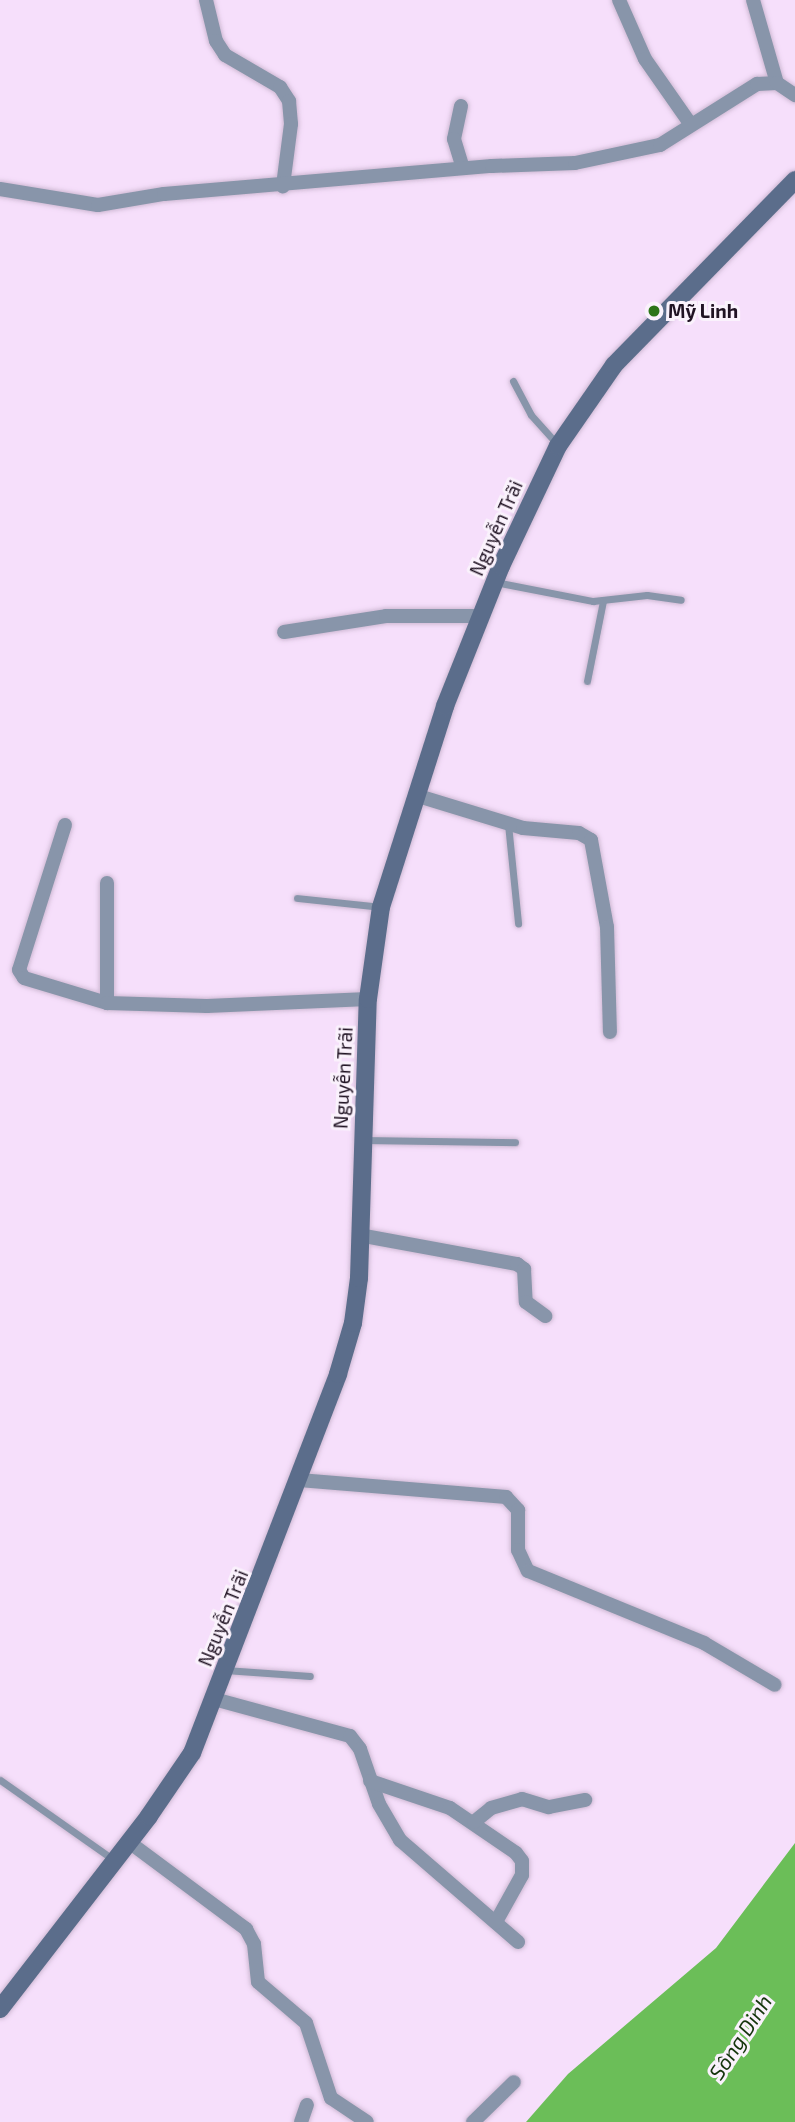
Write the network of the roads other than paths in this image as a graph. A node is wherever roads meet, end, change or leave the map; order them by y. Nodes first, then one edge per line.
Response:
1 (206, 0) edge
2 (619, 0) edge
3 (753, 0) edge
4 (777, 83) junction
5 (795, 95) edge
6 (461, 106) dead end
7 (691, 125) junction
8 (463, 168) junction
9 (795, 180) edge
10 (283, 186) junction
11 (0, 189) edge
12 (513, 381) dead end
13 (558, 446) junction
14 (494, 582) junction
15 (681, 600) dead end
16 (603, 601) junction
17 (479, 616) junction
18 (284, 632) dead end
19 (587, 681) dead end
20 (415, 795) junction
21 (508, 824) junction
22 (65, 825) dead end
23 (107, 883) dead end
24 (297, 898) dead end
25 (381, 907) junction
26 (518, 923) dead end
27 (368, 999) junction
28 (107, 1003) junction
29 (610, 1032) dead end
30 (362, 1140) junction
31 (515, 1142) dead end
32 (359, 1235) junction
33 (545, 1316) dead end
34 (299, 1479) junction
35 (224, 1670) junction
36 (310, 1676) dead end
37 (775, 1685) dead end
38 (214, 1699) junction
39 (0, 1780) edge
40 (370, 1781) junction
41 (585, 1800) dead end
42 (474, 1822) junction
43 (129, 1842) junction
44 (115, 1860) junction
45 (496, 1922) junction
46 (518, 1942) dead end
47 (0, 2009) edge
48 (514, 2082) dead end
49 (306, 2105) dead end
50 (301, 2122) edge
51 (367, 2122) edge
52 (473, 2122) edge

1 - 10 street
2 - 7 street
3 - 4 street
4 - 5 street
4 - 7 street
6 - 8 street
7 - 8 street
8 - 10 street
9 - 13 main road, Nguyễn Trãi
10 - 11 street
12 - 13 lane
13 - 14 main road, Nguyễn Trãi
14 - 16 lane
14 - 17 main road, Nguyễn Trãi
15 - 16 lane
16 - 19 lane
17 - 18 street
17 - 20 main road, Nguyễn Trãi
20 - 21 street
20 - 25 main road, Nguyễn Trãi
21 - 26 lane
21 - 29 street
22 - 28 street
23 - 28 street
24 - 25 lane
25 - 27 main road, Nguyễn Trãi
27 - 28 street
27 - 30 main road, Nguyễn Trãi
30 - 31 lane
30 - 32 main road, Nguyễn Trãi
32 - 33 street
32 - 34 main road, Nguyễn Trãi
34 - 35 main road, Nguyễn Trãi
34 - 37 street
35 - 36 lane
35 - 38 main road, Nguyễn Trãi
38 - 40 street
38 - 43 main road, Nguyễn Trãi
39 - 44 lane
40 - 42 street
40 - 45 street
41 - 42 street
42 - 45 street
43 - 44 main road, Nguyễn Trãi
43 - 51 street
44 - 47 main road, Nguyễn Trãi
45 - 46 street
48 - 52 street
49 - 50 street

